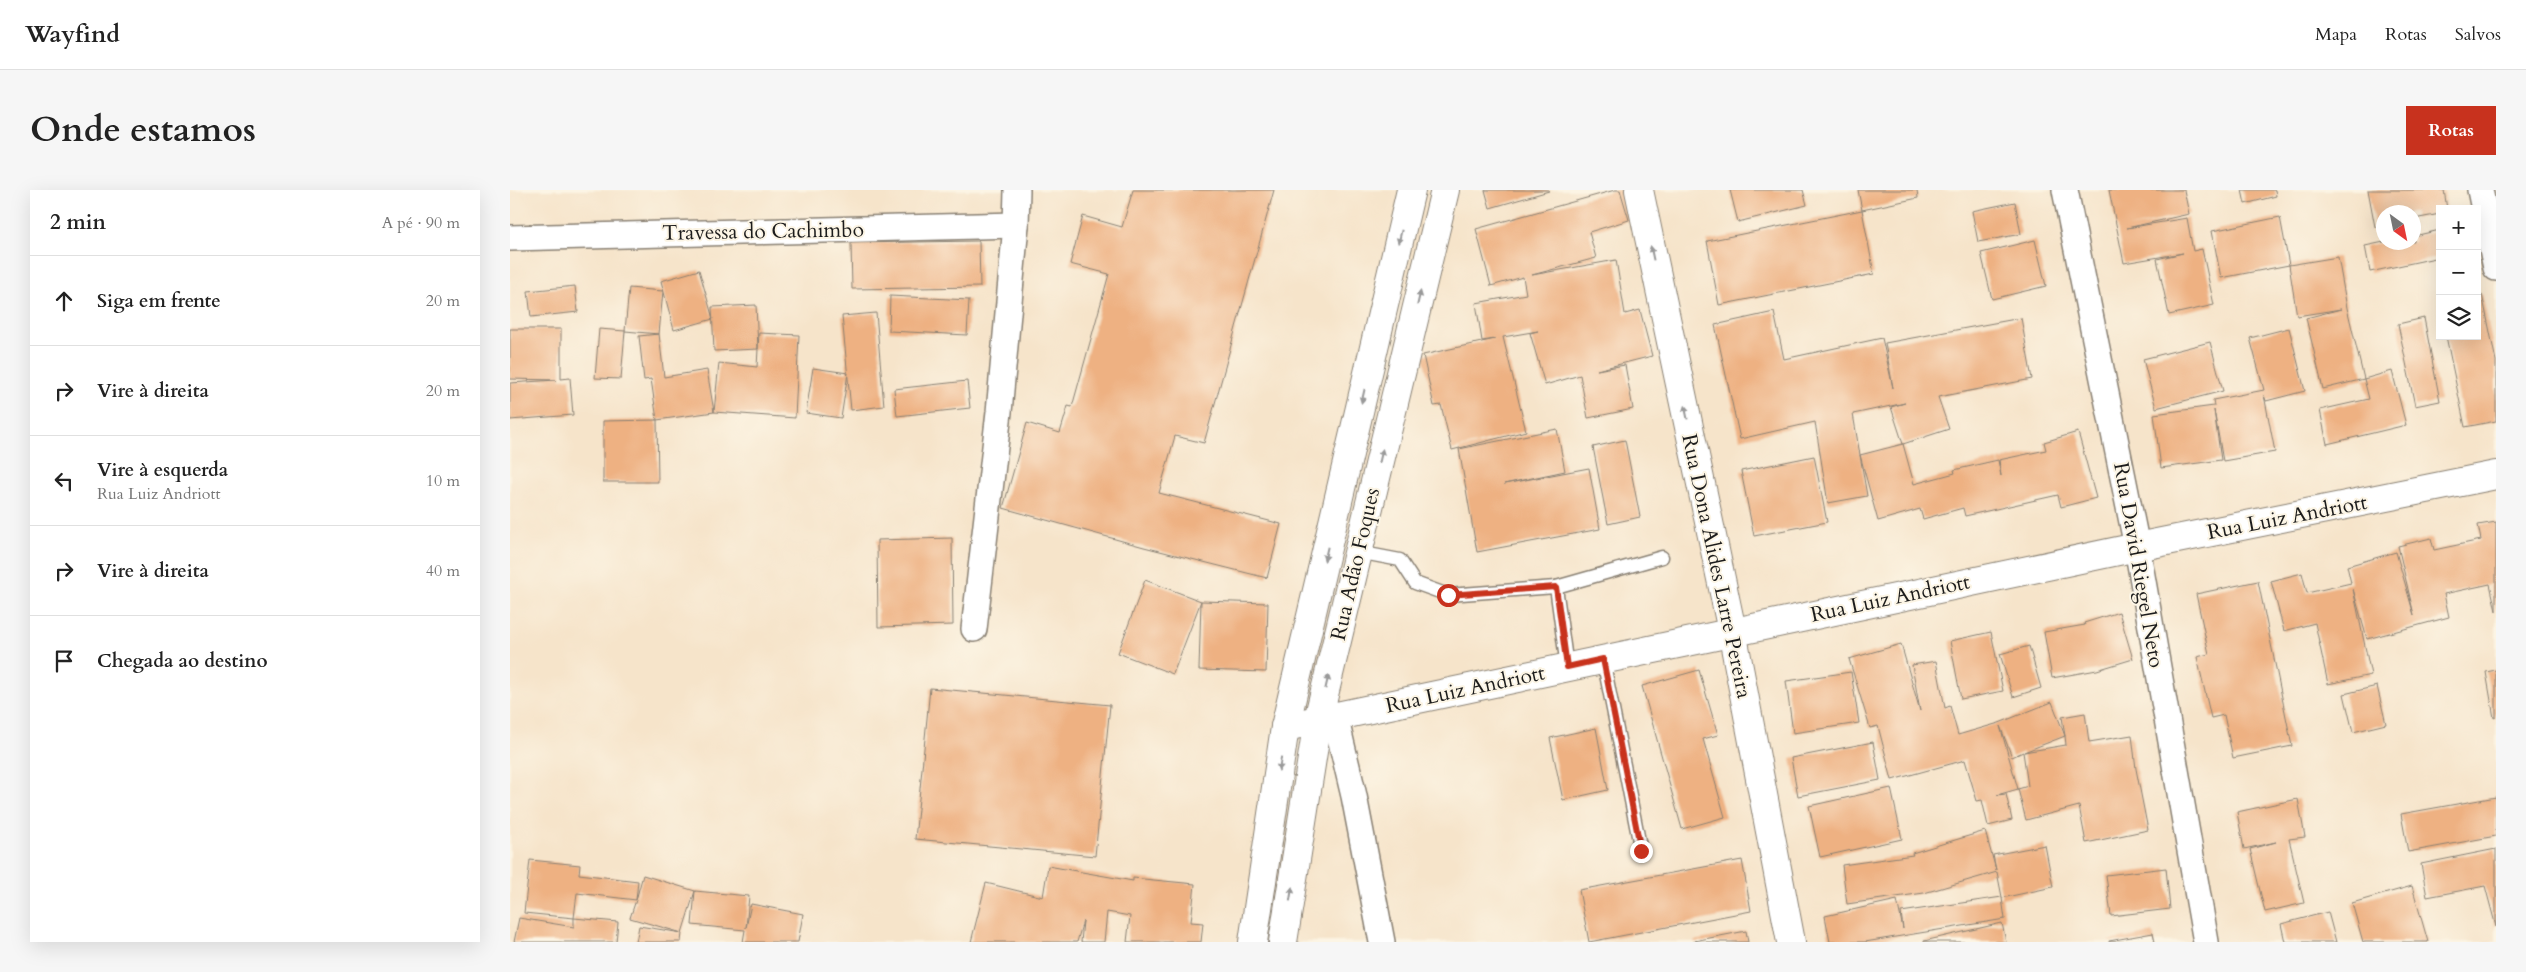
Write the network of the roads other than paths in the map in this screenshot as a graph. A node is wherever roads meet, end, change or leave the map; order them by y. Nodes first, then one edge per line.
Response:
1 (1017, 190) edge
2 (1411, 190) edge
3 (1444, 190) edge
4 (1639, 190) edge
5 (2065, 190) edge
6 (2480, 190) edge
7 (1016, 225) junction
8 (510, 238) edge
9 (2496, 268) edge
10 (2496, 475) edge
11 (2138, 547) junction
12 (1358, 552) junction
13 (1662, 557) dead end
14 (1556, 587) junction
15 (974, 629) dead end
16 (1732, 631) junction
17 (1603, 659) junction
18 (1567, 667) junction
19 (1327, 718) junction
20 (1285, 727) junction
21 (1641, 851) dead end
22 (1253, 942) edge
23 (1283, 942) edge
24 (1382, 942) edge
25 (1791, 942) edge
26 (2206, 942) edge

1 - 7 street
2 -> 20 street, Rua Adão Foques
12 -> 3 street, Rua Adão Foques
16 -> 4 street, Rua Dona Alides Larre Pereira
5 - 11 street, Rua David Riegel Neto
6 - 9 street
7 - 8 street, Travessa do Cachimbo
7 - 15 street
10 - 11 street, Rua Luiz Andriott
11 - 16 street, Rua Luiz Andriott
11 - 26 street, Rua David Riegel Neto
12 - 14 lane
19 -> 12 street, Rua Adão Foques
13 - 14 lane
14 - 18 lane
16 - 17 street, Rua Luiz Andriott
16 - 25 street, Rua Dona Alides Larre Pereira
17 - 18 street, Rua Luiz Andriott
17 - 21 lane
18 - 19 street, Rua Luiz Andriott
19 - 20 street, Rua Luiz Andriott
23 -> 19 street, Rua Adão Foques
19 - 24 street
20 -> 22 street, Rua Adão Foques

